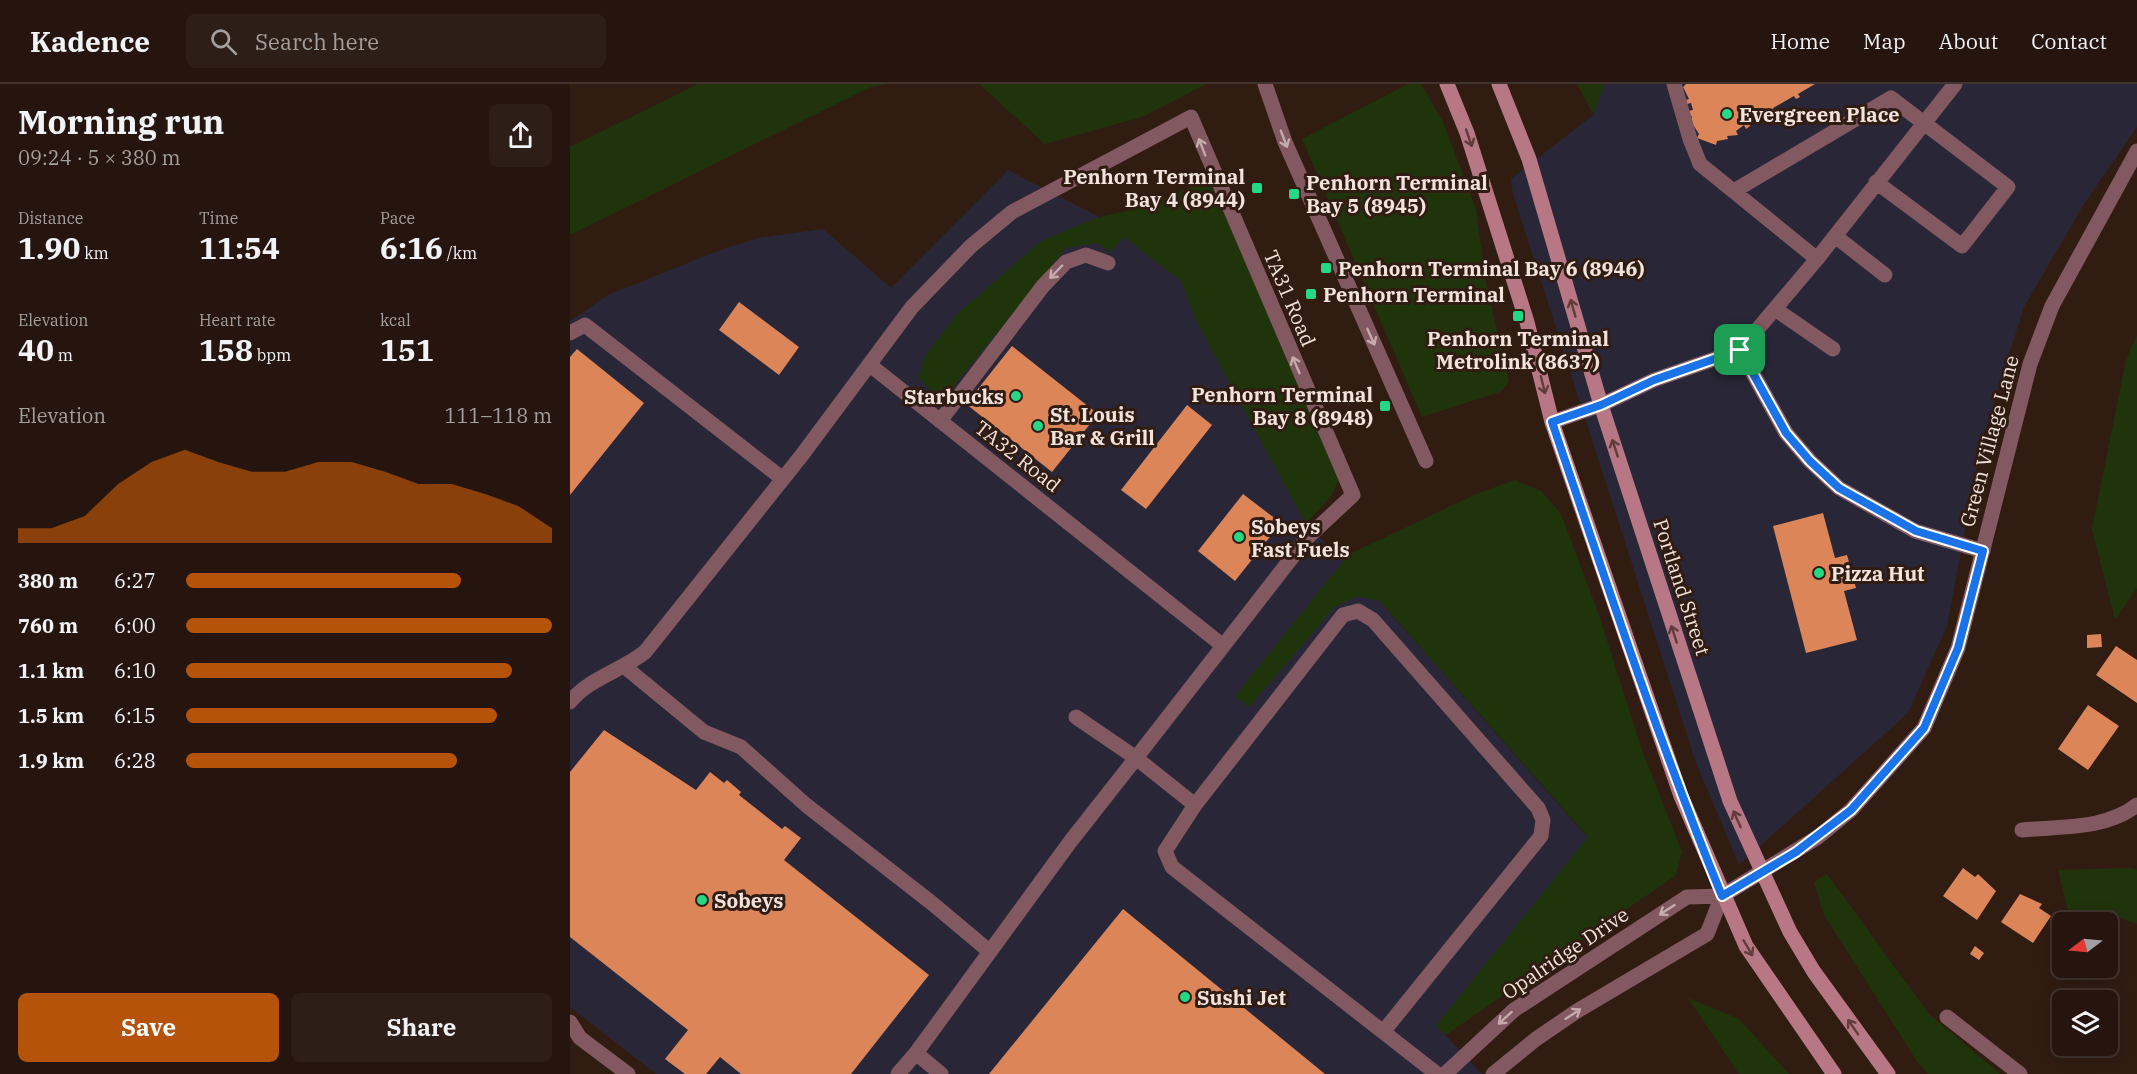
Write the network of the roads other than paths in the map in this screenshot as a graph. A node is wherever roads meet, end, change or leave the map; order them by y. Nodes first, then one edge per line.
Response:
1 (1265, 84) edge
2 (1447, 84) edge
3 (1499, 84) edge
4 (1674, 84) edge
5 (1955, 84) edge
6 (1922, 123) junction
7 (2137, 152) edge
8 (1876, 182) junction
9 (1734, 191) junction
10 (1835, 236) junction
11 (1817, 259) junction
12 (1108, 263) dead end
13 (1885, 275) dead end
14 (1774, 309) junction
15 (570, 333) edge
16 (1833, 349) dead end
17 (1740, 350) junction
18 (870, 365) junction
19 (1601, 405) junction
20 (940, 421) junction
21 (1552, 422) junction
22 (1426, 460) dead end
23 (783, 479) junction
24 (1983, 551) junction
25 (1222, 645) junction
26 (625, 667) junction
27 (570, 702) edge
28 (1077, 717) dead end
29 (1136, 758) junction
30 (1195, 805) junction
31 (2137, 805) edge
32 (2022, 830) dead end
33 (1761, 872) junction
34 (1741, 885) joint
35 (1722, 896) junction
36 (989, 951) junction
37 (1947, 1017) dead end
38 (570, 1022) edge
39 (1383, 1032) junction
40 (916, 1053) junction
41 (628, 1074) edge
42 (898, 1074) edge
43 (941, 1074) edge
44 (1437, 1074) edge
45 (1445, 1074) edge
46 (1493, 1074) edge
47 (1834, 1074) edge
48 (1888, 1074) edge
49 (2020, 1074) edge

1 -> 22 street
2 -> 21 main road
19 -> 3 main road, Portland Street
4 - 9 street
5 - 6 street
6 - 8 street
6 - 8 street
6 - 9 street
7 - 24 street, Green Village Lane
8 - 10 street
9 - 11 street
10 - 11 street
10 - 13 street
11 - 14 street
12 -> 20 street
14 - 16 street
14 - 17 street
15 - 23 street
17 - 19 street
17 - 24 street
18 - 20 street, TA32 Road
18 - 23 street
25 -> 18 street, TA31 Road
19 - 21 street
33 -> 19 main road, Portland Street
20 - 25 street, TA32 Road
21 - 35 main road
23 - 26 street
24 - 33 street, Green Village Lane
25 - 29 street
26 - 27 street
26 - 36 street
28 - 29 street
29 - 30 street
29 - 36 street
30 - 39 street
30 - 39 street
31 - 32 street
33 - 34 street, Green Village Lane
48 -> 33 main road, Portland Street
34 - 35 street, Opalridge Drive
35 -> 45 street, Opalridge Drive
46 -> 35 street
35 -> 47 main road
36 - 40 street
37 - 49 street
38 - 41 street
39 - 44 street
40 - 42 street
40 - 43 street

